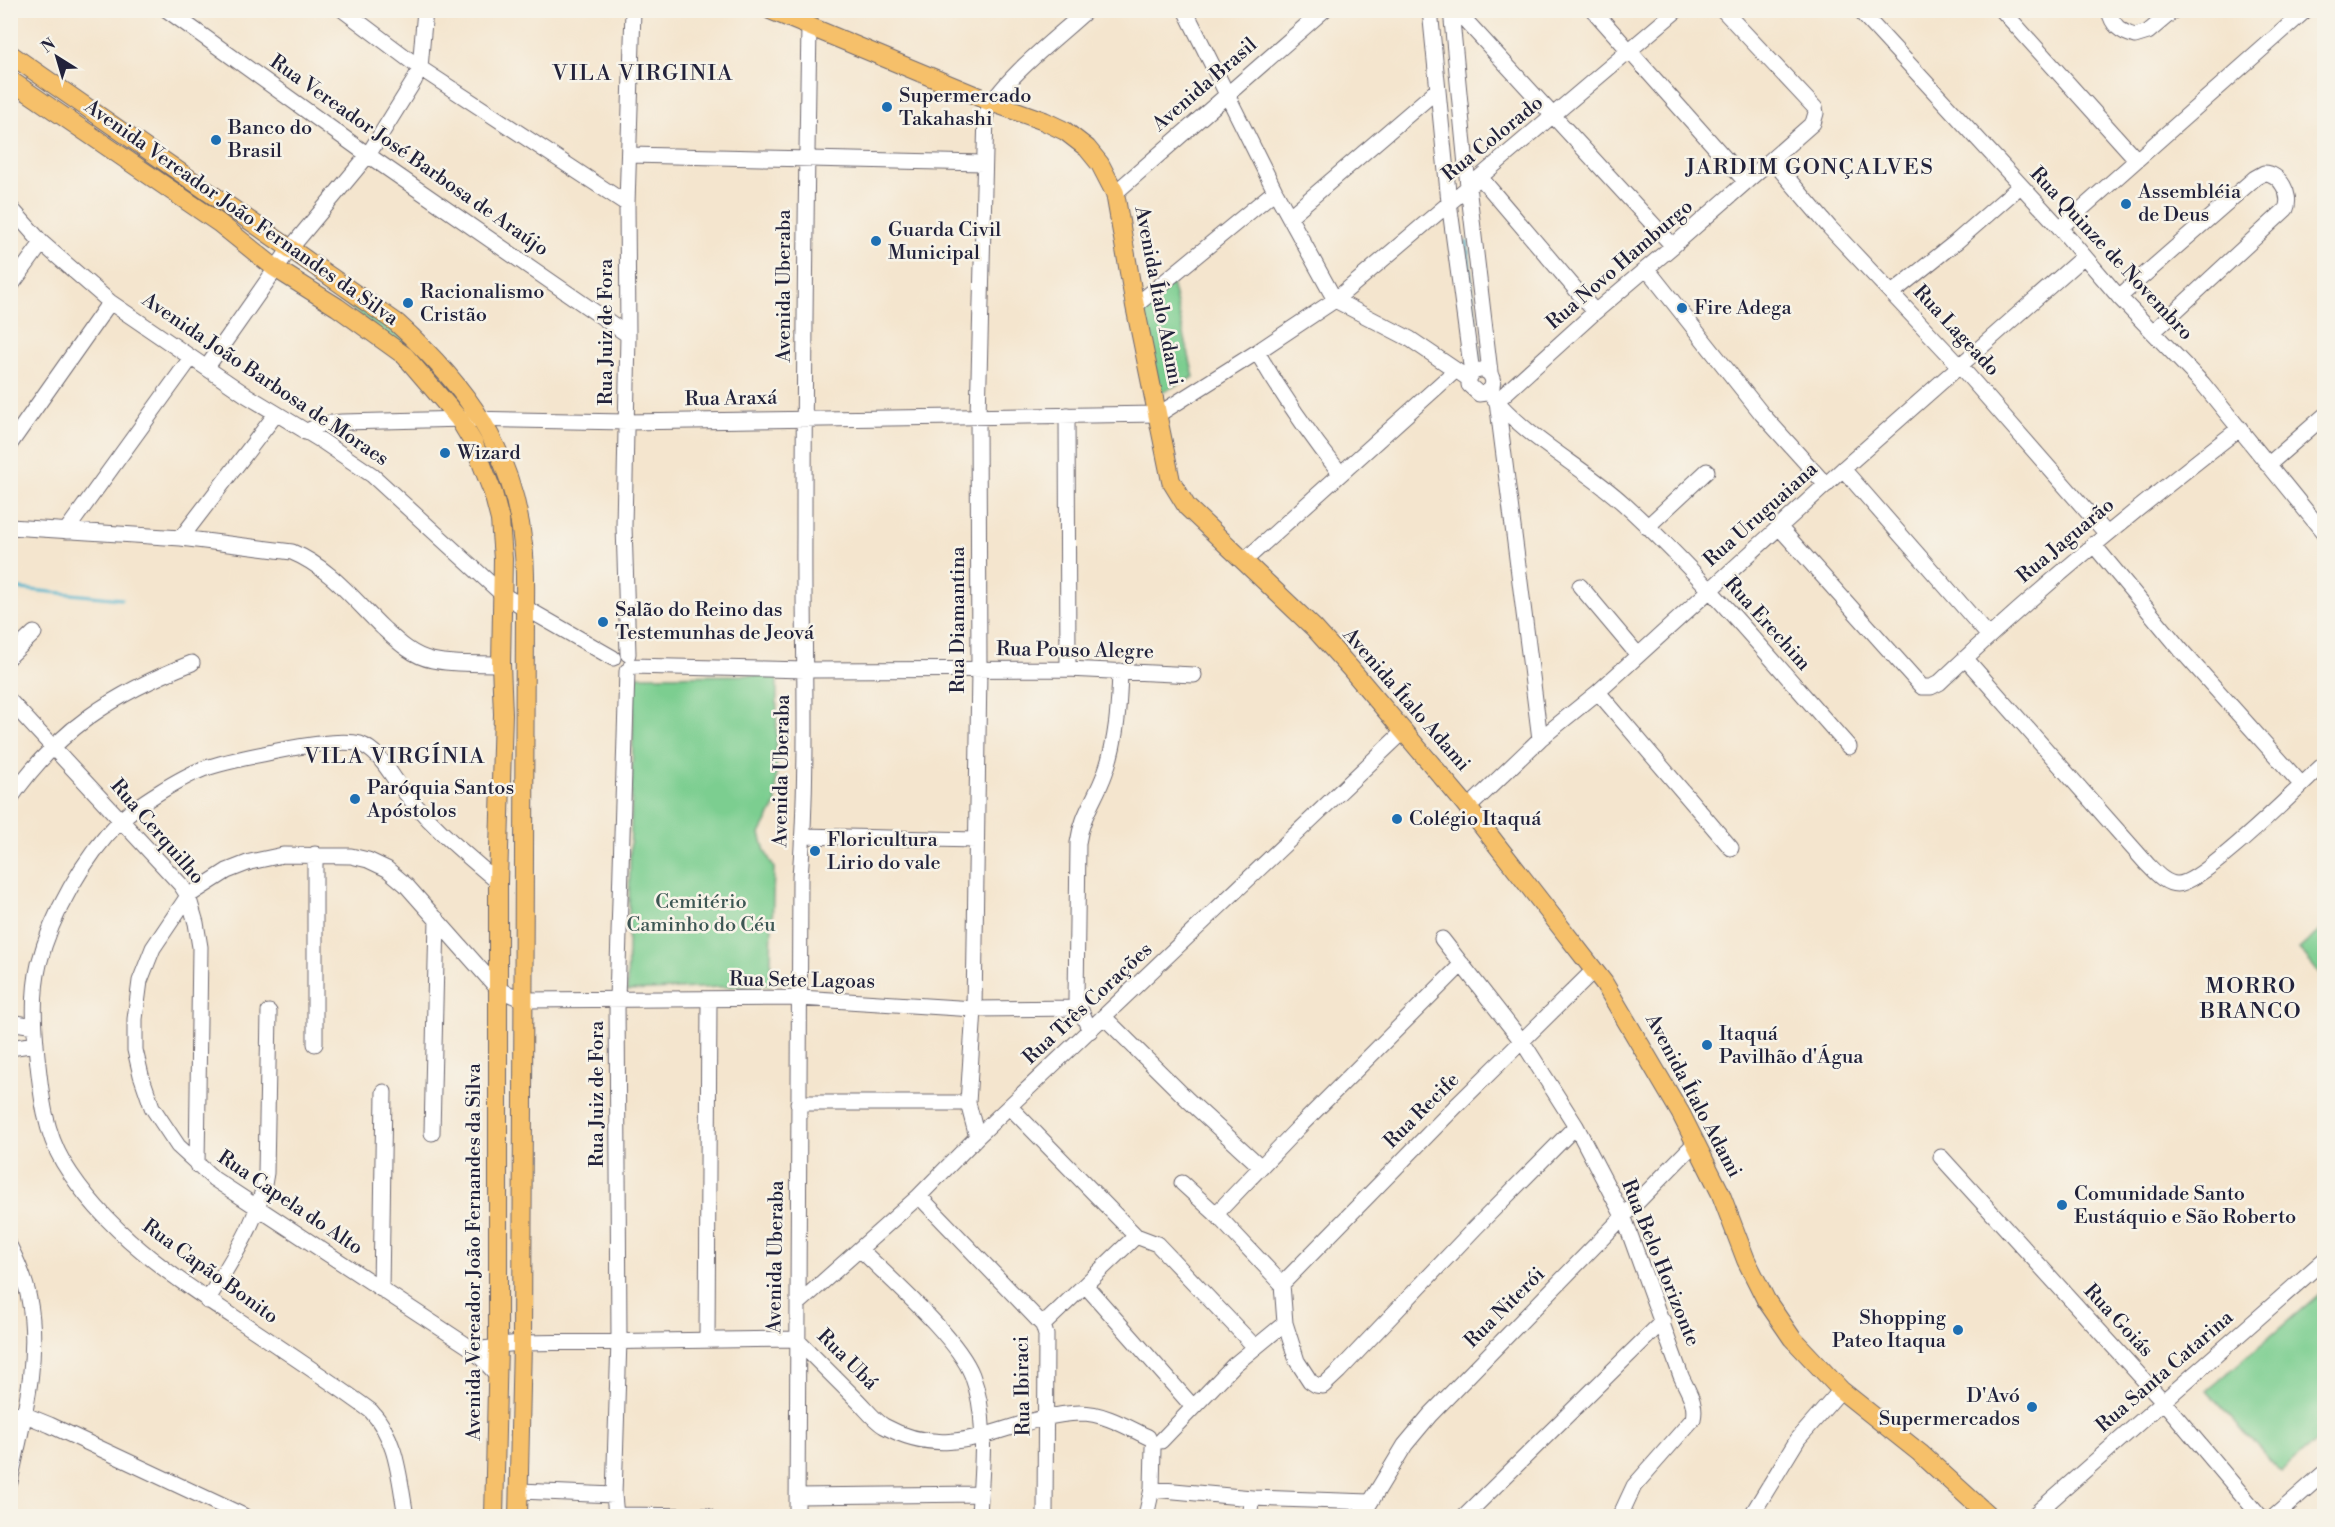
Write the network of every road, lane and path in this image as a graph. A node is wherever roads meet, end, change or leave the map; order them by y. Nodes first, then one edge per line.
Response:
1 (167, 10) edge
2 (343, 10) edge
3 (425, 10) edge
4 (633, 10) edge
5 (770, 10) edge
6 (1087, 10) edge
7 (1185, 10) edge
8 (1324, 10) edge
9 (1430, 10) edge
10 (1450, 10) edge
11 (1456, 10) edge
12 (1593, 10) edge
13 (1677, 10) edge
14 (1723, 10) edge
15 (1859, 10) edge
16 (2109, 10) edge
17 (2174, 10) edge
18 (2306, 10) edge
19 (2002, 11) edge
20 (809, 27) junction
21 (1629, 52) junction
22 (10, 54) edge
23 (420, 68) junction
24 (10, 80) edge
25 (1437, 90) junction
26 (1227, 93) junction
27 (991, 102) junction
28 (94, 112) junction
29 (1554, 116) junction
30 (80, 128) junction
31 (368, 155) junction
32 (630, 155) junction
33 (2136, 159) junction
34 (807, 160) junction
35 (1772, 160) junction
36 (983, 164) junction
37 (1746, 182) junction
38 (1471, 184) junction
39 (2020, 186) junction
40 (1275, 191) junction
41 (1115, 193) junction
42 (1450, 201) junction
43 (627, 204) junction
44 (10, 207) edge
45 (1290, 216) junction
46 (2060, 228) junction
47 (42, 243) junction
48 (1673, 246) junction
49 (289, 250) junction
50 (2084, 256) junction
51 (276, 268) junction
52 (1647, 269) junction
53 (10, 287) edge
54 (1892, 293) junction
55 (2120, 297) junction
56 (1335, 300) junction
57 (110, 302) junction
58 (1135, 306) junction
59 (1595, 312) junction
60 (2153, 332) junction
61 (628, 335) junction
62 (1257, 352) junction
63 (191, 358) junction
64 (1959, 365) junction
65 (207, 367) junction
66 (1456, 370) junction
67 (1490, 372) junction
68 (1471, 376) junction
69 (1493, 396) junction
70 (276, 414) junction
71 (1159, 414) junction
72 (978, 415) junction
73 (1067, 415) junction
74 (2325, 416) edge
75 (459, 419) junction
76 (481, 419) junction
77 (804, 419) junction
78 (627, 422) junction
79 (2240, 428) junction
80 (305, 432) junction
81 (10, 444) edge
82 (2268, 465) junction
83 (1843, 469) junction
84 (1707, 471) dead end
85 (1340, 473) junction
86 (1826, 485) junction
87 (10, 527) edge
88 (1647, 527) junction
89 (1779, 527) junction
90 (66, 531) junction
91 (2106, 533) junction
92 (2325, 533) edge
93 (181, 538) junction
94 (2094, 544) junction
95 (1244, 561) junction
96 (1580, 586) dead end
97 (1708, 590) junction
98 (503, 595) junction
99 (525, 609) junction
100 (34, 633) dead end
101 (1989, 636) junction
102 (1638, 655) junction
103 (10, 656) edge
104 (1965, 658) junction
105 (625, 662) junction
106 (192, 663) dead end
107 (501, 664) junction
108 (1068, 669) junction
109 (805, 670) junction
110 (979, 670) junction
111 (1120, 671) junction
112 (1194, 675) dead end
113 (1598, 692) junction
114 (10, 701) edge
115 (1404, 731) junction
116 (1540, 739) junction
117 (52, 746) junction
118 (1849, 747) dead end
119 (2325, 764) edge
120 (2301, 784) junction
121 (10, 799) edge
122 (1468, 808) junction
123 (121, 820) junction
124 (803, 836) junction
125 (975, 840) junction
126 (1731, 848) dead end
127 (315, 854) junction
128 (498, 882) junction
129 (188, 896) junction
130 (437, 919) junction
131 (1442, 939) dead end
132 (1462, 964) junction
133 (1594, 970) junction
134 (498, 989) junction
135 (800, 998) junction
136 (617, 999) junction
137 (524, 1000) junction
138 (709, 1000) junction
139 (1079, 1008) junction
140 (974, 1009) junction
141 (269, 1012) dead end
142 (1105, 1018) junction
143 (10, 1022) edge
144 (34, 1026) junction
145 (1090, 1031) junction
146 (1522, 1041) junction
147 (36, 1044) junction
148 (315, 1044) dead end
149 (10, 1048) edge
150 (384, 1092) dead end
151 (498, 1098) junction
152 (523, 1098) junction
153 (798, 1103) junction
154 (968, 1103) junction
155 (1010, 1107) junction
156 (1576, 1126) junction
157 (432, 1133) dead end
158 (977, 1137) junction
159 (1695, 1143) junction
160 (1941, 1157) dead end
161 (197, 1165) junction
162 (1261, 1167) junction
163 (1182, 1183) dead end
164 (919, 1196) junction
165 (259, 1210) junction
166 (1216, 1214) junction
167 (1624, 1218) junction
168 (1136, 1236) junction
169 (10, 1247) edge
170 (860, 1249) junction
171 (2325, 1260) edge
172 (1282, 1284) junction
173 (1086, 1286) junction
174 (381, 1289) junction
175 (207, 1301) junction
176 (798, 1304) junction
177 (1663, 1321) junction
178 (1285, 1323) junction
179 (1043, 1325) junction
180 (707, 1339) junction
181 (796, 1339) junction
182 (619, 1340) junction
183 (522, 1343) junction
184 (498, 1345) junction
185 (1255, 1347) junction
186 (474, 1350) junction
187 (498, 1376) junction
188 (1841, 1390) junction
189 (2163, 1401) junction
190 (1193, 1407) junction
191 (17, 1414) edge
192 (1045, 1418) junction
193 (982, 1437) junction
194 (496, 1440) junction
195 (520, 1442) junction
196 (1154, 1442) junction
197 (2325, 1473) edge
198 (10, 1482) edge
199 (1152, 1489) junction
200 (519, 1491) junction
201 (980, 1494) junction
202 (614, 1495) junction
203 (797, 1497) junction
204 (1252, 1498) junction
205 (1370, 1502) junction
206 (244, 1516) edge
207 (406, 1516) edge
208 (494, 1516) edge
209 (518, 1516) edge
210 (616, 1516) edge
211 (707, 1516) edge
212 (796, 1516) edge
213 (979, 1516) edge
214 (1046, 1516) edge
215 (1146, 1516) edge
216 (1249, 1516) edge
217 (1362, 1516) edge
218 (1465, 1516) edge
219 (1620, 1516) edge
220 (1751, 1516) edge
221 (1989, 1516) edge
222 (2033, 1516) edge
223 (2260, 1516) edge
224 (2275, 1516) edge

1 - 31 street, Rua Vereador José Barbosa de Araújo
2 - 23 street
3 - 23 street
4 - 32 street, Rua Juiz de Fora
5 - 20 main road, Avenida Ítalo Adami
6 - 27 street
7 - 26 street
8 - 26 street, Avenida Brasil
9 - 25 street
10 - 38 street
11 - 29 street
12 - 21 street
13 - 21 street, Rua Colorado
14 - 35 street, Rua Novo Hamburgo
15 - 39 street, Rua Quinze de Novembro
16 - 17 street
18 - 33 street
19 - 33 street
20 - 27 main road, Avenida Ítalo Adami
20 - 34 street, Avenida Uberaba
21 - 29 street, Rua Colorado
21 - 37 street
22 - 28 main road, Avenida Vereador João Fernandes da Silva
23 - 31 street
23 - 43 street
24 - 30 main road, Avenida Vereador João Fernandes da Silva
25 - 42 street
25 - 45 street
26 - 40 street
26 - 41 street, Avenida Brasil
27 - 36 street, Rua Diamantina
27 - 41 main road, Avenida Ítalo Adami
28 - 30 main road
28 - 49 main road, Avenida Vereador João Fernandes da Silva
29 - 38 street, Rua Colorado
29 - 48 street
30 - 51 main road, Avenida Vereador João Fernandes da Silva
31 - 49 street
31 - 61 street, Rua Vereador José Barbosa de Araújo
32 - 34 street
32 - 43 street, Rua Juiz de Fora
33 - 46 street
34 - 36 street
34 - 77 street, Avenida Uberaba
35 - 37 street, Rua Novo Hamburgo
35 - 54 street, Rua Lageado
36 - 72 street, Rua Diamantina
37 - 48 street, Rua Novo Hamburgo
38 - 42 street, Rua Colorado
38 - 59 street
38 - 67 street
39 - 46 street, Rua Quinze de Novembro
39 - 54 street
40 - 45 street
40 - 58 street
41 - 58 main road, Avenida Ítalo Adami
42 - 56 street, Rua Colorado
42 - 68 street
43 - 61 street, Rua Juiz de Fora
44 - 47 street, Avenida João Barbosa de Moraes
45 - 56 street
46 - 50 street, Rua Quinze de Novembro
47 - 53 street
47 - 57 street, Avenida João Barbosa de Moraes
48 - 52 street, Rua Novo Hamburgo
49 - 51 street
49 - 76 main road, Avenida Vereador João Fernandes da Silva
50 - 55 street, Rua Quinze de Novembro
50 - 64 street, Rua Uruguaiana
51 - 65 street
51 - 75 main road, Avenida Vereador João Fernandes da Silva
52 - 59 street, Rua Novo Hamburgo
52 - 86 street
54 - 64 street, Rua Lageado
55 - 60 street, Rua Quinze de Novembro
55 - 60 street
56 - 62 street, Rua Colorado
56 - 66 street
57 - 63 street, Avenida João Barbosa de Moraes
57 - 81 street
58 - 71 main road, Avenida Ítalo Adami
59 - 69 street, Rua Novo Hamburgo
60 - 79 street, Rua Quinze de Novembro
61 - 78 street, Rua Juiz de Fora
62 - 71 street, Rua Colorado
62 - 85 street
63 - 65 street, Avenida João Barbosa de Moraes
63 - 90 street
64 - 83 street, Rua Uruguaiana
64 - 91 street, Rua Lageado
65 - 70 street, Avenida João Barbosa de Moraes
66 - 68 street
66 - 85 street
67 - 68 street
67 - 69 street
68 - 69 street, Rua Erechim
69 - 88 street, Rua Erechim
69 - 116 street
70 - 80 street, Avenida João Barbosa de Moraes
70 - 93 street
71 - 73 street, Rua Araxá
71 - 95 main road, Avenida Ítalo Adami
72 - 73 street, Rua Araxá
72 - 77 street, Rua Araxá
72 - 110 street, Rua Diamantina
73 - 108 street
74 - 82 street
75 - 76 street, Rua Araxá
75 - 80 street, Rua Araxá
75 - 98 main road, Avenida Vereador João Fernandes da Silva
76 - 78 street, Rua Araxá
76 - 99 main road, Avenida Vereador João Fernandes da Silva
77 - 78 street, Rua Araxá
77 - 109 street, Avenida Uberaba
78 - 105 street, Rua Juiz de Fora
79 - 82 street, Rua Quinze de Novembro
79 - 91 street, Rua Jaguarão
80 - 98 street, Avenida João Barbosa de Moraes
82 - 92 street, Rua Quinze de Novembro
83 - 86 street, Rua Uruguaiana
83 - 101 street
84 - 88 street
85 - 95 street
86 - 89 street, Rua Uruguaiana
87 - 90 street
88 - 97 street, Rua Erechim
89 - 97 street, Rua Uruguaiana
89 - 104 street, Rua Jaguarão
90 - 93 street
91 - 94 street, Rua Jaguarão
93 - 107 street
94 - 101 street, Rua Jaguarão
94 - 120 street
95 - 115 main road, Avenida Ítalo Adami
96 - 102 street
97 - 102 street, Rua Uruguaiana
97 - 118 street, Rua Erechim
98 - 99 street, Avenida João Barbosa de Moraes
98 - 107 main road, Avenida Vereador João Fernandes da Silva
99 - 105 street, Rua Pouso Alegre
99 - 137 main road, Avenida Vereador João Fernandes da Silva
100 - 103 street
101 - 104 street, Rua Jaguarão
102 - 113 street, Rua Uruguaiana
104 - 120 street
105 - 109 street, Rua Pouso Alegre
105 - 136 street, Rua Juiz de Fora
106 - 117 street
107 - 128 main road, Avenida Vereador João Fernandes da Silva
108 - 110 street, Rua Pouso Alegre
108 - 111 street, Rua Pouso Alegre
109 - 110 street, Rua Pouso Alegre
109 - 124 street, Avenida Uberaba
110 - 125 street, Rua Diamantina
111 - 112 street, Rua Pouso Alegre
111 - 139 street
113 - 116 street, Rua Uruguaiana
113 - 126 street
114 - 117 street, Rua Cerquilho
115 - 122 main road, Avenida Ítalo Adami
115 - 142 street, Rua Três Corações
116 - 122 street, Rua Uruguaiana
117 - 121 street
117 - 123 street, Rua Cerquilho
119 - 120 street
122 - 133 main road, Avenida Ítalo Adami
123 - 128 street, Rua Capão Bonito
123 - 129 street, Rua Cerquilho
123 - 144 street, Rua Capão Bonito
124 - 125 street
124 - 135 street, Avenida Uberaba
125 - 140 street, Rua Diamantina
127 - 129 street, Rua Capela do Alto
127 - 130 street, Rua Capela do Alto
127 - 148 street
128 - 134 main road, Avenida Vereador João Fernandes da Silva
129 - 161 street, Rua Cerquilho
129 - 161 street, Rua Capela do Alto
130 - 134 street, Rua Capela do Alto
130 - 157 street
131 - 132 street, Rua Belo Horizonte
132 - 146 street, Rua Belo Horizonte
132 - 162 street
133 - 146 street, Rua Recife
133 - 159 main road, Avenida Ítalo Adami
134 - 137 street
134 - 151 main road, Avenida Vereador João Fernandes da Silva
135 - 138 street, Rua Sete Lagoas
135 - 140 street, Rua Sete Lagoas
135 - 153 street, Avenida Uberaba
136 - 137 street, Rua Sete Lagoas
136 - 138 street, Rua Sete Lagoas
136 - 182 street, Rua Juiz de Fora
137 - 152 main road, Avenida Vereador João Fernandes da Silva
138 - 180 street
139 - 140 street, Rua Sete Lagoas
139 - 145 street
140 - 154 street, Rua Diamantina
141 - 165 street
142 - 145 street, Rua Três Corações
142 - 162 street
143 - 144 street
144 - 147 street, Rua Capão Bonito
145 - 155 street, Rua Três Corações
146 - 156 street, Rua Belo Horizonte
146 - 172 street, Rua Recife
147 - 149 street
147 - 175 street, Rua Capão Bonito
150 - 174 street
151 - 152 main road
151 - 184 main road, Avenida Vereador João Fernandes da Silva
152 - 183 main road, Avenida Vereador João Fernandes da Silva
153 - 154 street
153 - 176 street, Avenida Uberaba
154 - 158 street, Rua Diamantina
155 - 158 street, Rua Três Corações
155 - 168 street
156 - 167 street, Rua Belo Horizonte
156 - 178 street
158 - 164 street, Rua Três Corações
159 - 167 street, Rua Niterói
159 - 188 main road, Avenida Ítalo Adami
160 - 189 street, Rua Goiás
161 - 165 street, Rua Capela do Alto
162 - 166 street
163 - 166 street
164 - 170 street, Rua Três Corações
164 - 179 street, Rua Ibiraci
165 - 174 street, Rua Capela do Alto
165 - 175 street
166 - 172 street
167 - 177 street, Rua Belo Horizonte
167 - 205 street, Rua Niterói
168 - 173 street
168 - 185 street
169 - 191 street
170 - 176 street, Rua Três Corações
170 - 193 street
171 - 189 street, Rua Santa Catarina
172 - 178 street
173 - 179 street
173 - 190 street
174 - 186 street, Rua Capela do Alto
175 - 207 street, Rua Capão Bonito
176 - 181 street, Avenida Uberaba
177 - 218 street
177 - 219 street, Rua Belo Horizonte
178 - 185 street
179 - 192 street, Rua Ibiraci
180 - 181 street, Rua Ubá
180 - 182 street, Rua Ubá
181 - 193 street, Rua Ubá
181 - 203 street, Avenida Uberaba
182 - 183 street, Rua Ubá
182 - 202 street, Rua Juiz de Fora
183 - 184 street, Rua Ubá
183 - 195 main road, Avenida Vereador João Fernandes da Silva
184 - 186 street
184 - 187 main road, Avenida Vereador João Fernandes da Silva
185 - 190 street
186 - 187 street, Rua Capela do Alto
187 - 194 main road, Avenida Vereador João Fernandes da Silva
188 - 220 street
188 - 221 main road, Avenida Ítalo Adami
189 - 222 street, Rua Santa Catarina
189 - 223 street, Rua Goiás
190 - 196 street
191 - 198 street
191 - 206 street
192 - 193 street, Rua Ubá
192 - 196 street, Rua Ubá
192 - 214 street, Rua Ibiraci
193 - 201 street
194 - 195 main road
194 - 208 main road, Avenida Vereador João Fernandes da Silva
195 - 200 main road, Avenida Vereador João Fernandes da Silva
196 - 199 street
197 - 224 street
199 - 204 street
199 - 215 street
200 - 202 street
200 - 209 main road, Avenida Vereador João Fernandes da Silva
201 - 203 street
201 - 213 street
202 - 210 street, Rua Juiz de Fora
203 - 212 street, Avenida Uberaba
204 - 205 street
204 - 216 street
205 - 217 street, Rua Niterói
210 - 211 street

